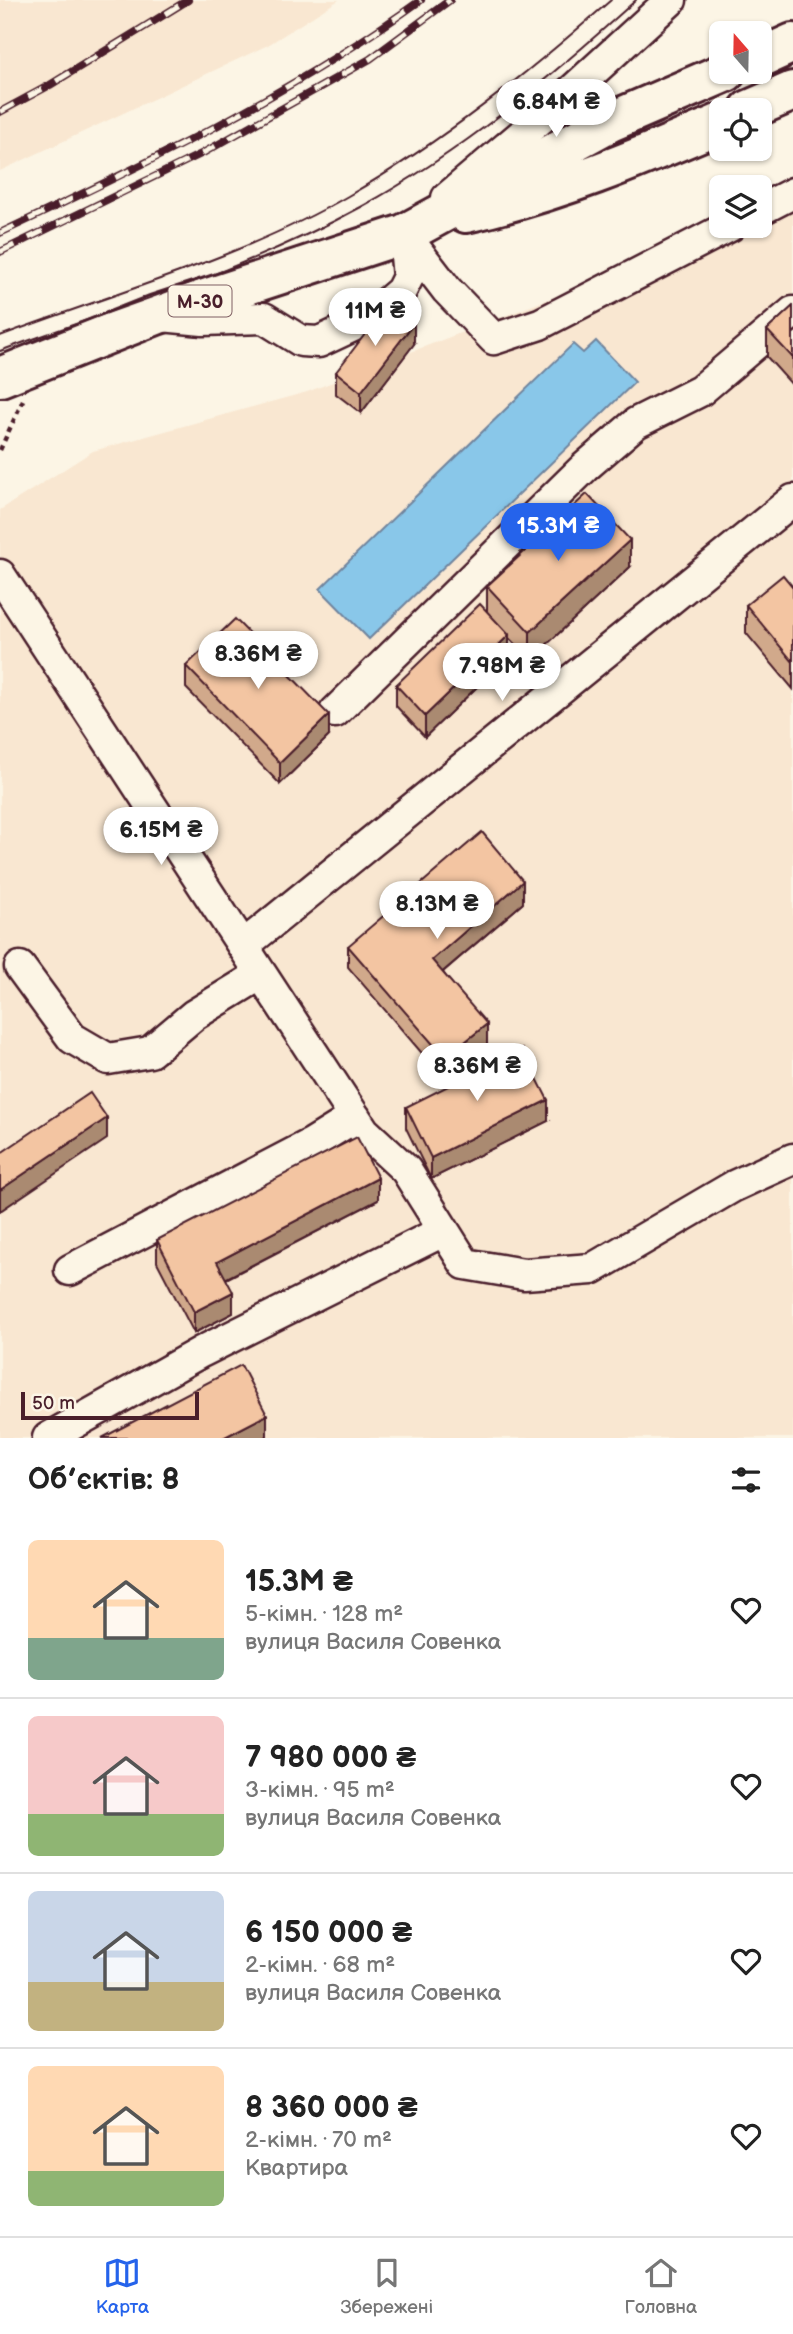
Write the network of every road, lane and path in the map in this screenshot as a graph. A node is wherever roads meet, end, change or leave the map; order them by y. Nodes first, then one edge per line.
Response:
1 (671, 0) edge
2 (793, 43) edge
3 (772, 53) edge
4 (709, 79) edge
5 (793, 91) edge
6 (772, 100) edge
7 (709, 127) edge
8 (793, 193) edge
9 (772, 204) edge
10 (418, 227) junction
11 (709, 237) edge
12 (793, 312) edge
13 (156, 315) junction
14 (42, 360) junction
15 (0, 377) edge
16 (0, 450) edge
17 (793, 500) edge
18 (0, 575) edge
19 (335, 712) dead end
20 (243, 946) junction
21 (20, 967) dead end
22 (261, 974) junction
23 (359, 1124) junction
24 (793, 1159) edge
25 (443, 1230) junction
26 (71, 1270) dead end
27 (48, 1438) edge

1 - 10 street
2 - 3 highway
4 - 10 highway, М-30
5 - 6 highway
7 - 10 highway, М-30
8 - 9 street
10 - 11 street
10 - 13 highway, М-30
10 - 13 street
12 - 19 street
13 - 14 highway, М-30
14 - 15 highway, М-30
14 - 16 path
17 - 20 street
18 - 20 street
20 - 22 street
21 - 22 street
22 - 23 street
23 - 25 street
23 - 26 street
24 - 25 street
25 - 27 street

